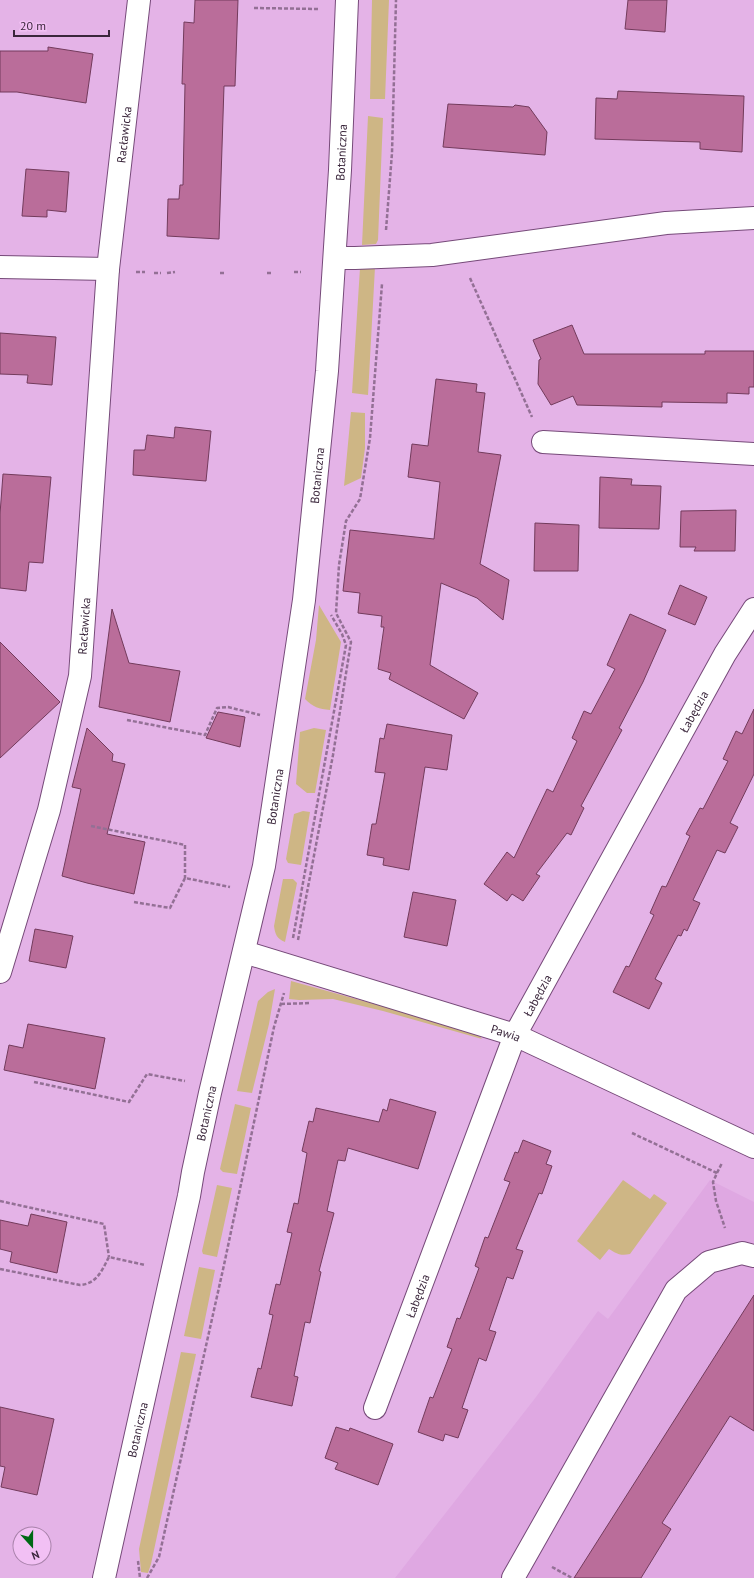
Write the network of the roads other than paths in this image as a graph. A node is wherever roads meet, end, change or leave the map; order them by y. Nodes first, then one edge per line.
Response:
1 (139, 0) edge
2 (346, 0) edge
3 (754, 218) edge
4 (335, 258) junction
5 (0, 267) edge
6 (108, 269) junction
7 (543, 442) road end
8 (754, 454) edge
9 (754, 608) edge
10 (244, 952) junction
11 (0, 972) edge
12 (515, 1035) junction
13 (754, 1147) edge
14 (754, 1256) edge
15 (376, 1408) dead end
16 (104, 1578) edge
17 (513, 1578) edge

1 - 6 street, Racławicka
2 - 4 street, Botaniczna
3 - 4 street
4 - 10 street, Botaniczna
5 - 6 street
6 - 11 street, Racławicka
7 - 8 street
9 - 12 street, Łabędzia
10 - 12 street, Pawia
10 - 16 street, Botaniczna
12 - 13 street, Pawia
12 - 15 street, Łabędzia
14 - 17 street

